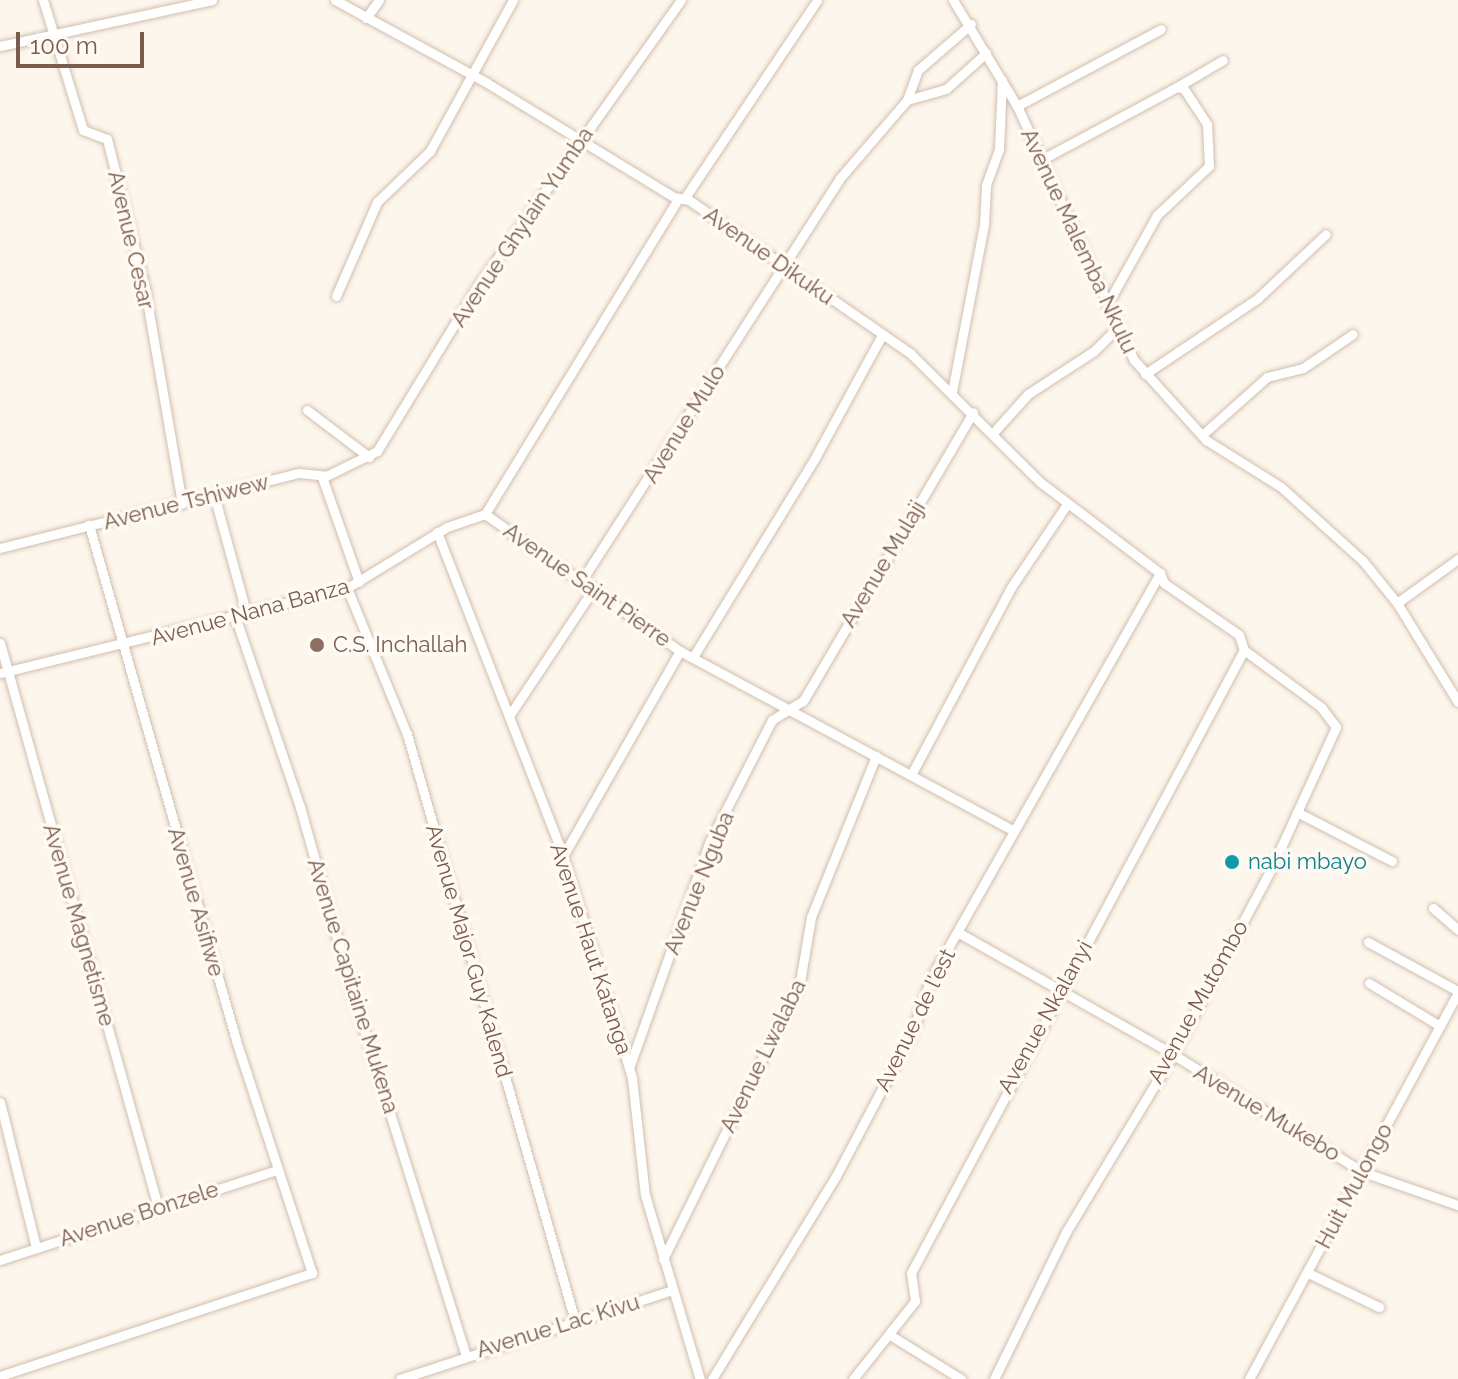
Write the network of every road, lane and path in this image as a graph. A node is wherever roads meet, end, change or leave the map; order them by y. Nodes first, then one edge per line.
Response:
1 (43, 0) edge
2 (212, 0) edge
3 (335, 0) edge
4 (379, 0) edge
5 (513, 0) edge
6 (681, 0) edge
7 (817, 0) edge
8 (953, 0) edge
9 (366, 18) junction
10 (971, 24) junction
11 (1161, 29) dead end
12 (54, 36) junction
13 (0, 46) edge
14 (986, 53) junction
15 (1223, 60) dead end
16 (473, 75) junction
17 (1002, 80) junction
18 (1177, 87) junction
19 (907, 100) junction
20 (1017, 106) junction
21 (579, 139) junction
22 (1039, 161) junction
23 (681, 199) junction
24 (1326, 234) dead end
25 (782, 265) junction
26 (336, 296) dead end
27 (1107, 305) junction
28 (1118, 327) junction
29 (1353, 334) dead end
30 (882, 335) junction
31 (1145, 374) junction
32 (952, 392) junction
33 (307, 410) dead end
34 (973, 412) junction
35 (992, 434) junction
36 (1202, 435) junction
37 (369, 457) junction
38 (322, 477) junction
39 (214, 495) junction
40 (182, 504) junction
41 (1067, 504) junction
42 (485, 514) junction
43 (89, 525) junction
44 (437, 532) junction
45 (0, 548) edge
46 (1458, 559) edge
47 (1160, 573) junction
48 (582, 580) junction
49 (359, 582) junction
50 (347, 588) junction
51 (594, 588) junction
52 (1397, 603) junction
53 (247, 616) junction
54 (236, 619) junction
55 (0, 643) edge
56 (123, 645) junction
57 (1244, 650) junction
58 (680, 651) junction
59 (693, 657) junction
60 (4, 673) edge
61 (1455, 690) edge
62 (1458, 702) edge
63 (788, 710) junction
64 (509, 716) junction
65 (876, 756) junction
66 (911, 775) junction
67 (1297, 812) junction
68 (1014, 831) junction
69 (563, 856) junction
70 (1392, 861) dead end
71 (1433, 908) dead end
72 (1458, 930) edge
73 (959, 933) junction
74 (1368, 942) dead end
75 (1369, 983) dead end
76 (1062, 989) junction
77 (1458, 992) edge
78 (1440, 1026) junction
79 (1172, 1056) junction
80 (629, 1068) junction
81 (0, 1102) edge
82 (5, 1142) edge
83 (277, 1170) junction
84 (1363, 1172) junction
85 (1458, 1205) edge
86 (158, 1207) junction
87 (36, 1248) junction
88 (663, 1259) junction
89 (0, 1260) edge
90 (1308, 1273) junction
91 (672, 1290) junction
92 (1379, 1307) dead end
93 (575, 1321) junction
94 (890, 1335) junction
95 (466, 1355) junction
96 (0, 1376) edge
97 (400, 1379) edge
98 (700, 1379) edge
99 (712, 1379) edge
100 (853, 1379) edge
101 (961, 1379) edge
102 (994, 1379) edge
103 (1249, 1379) edge

1 - 12 street, Avenue Cesar
2 - 12 street
3 - 9 street, Avenue Dikuku
4 - 9 street
5 - 16 street
6 - 21 street, Avenue Ghylain Yumba
7 - 23 street, Avenue Saint Pierre
8 - 10 street, Avenue Malemba Nkulu
9 - 16 street, Avenue Dikuku
10 - 14 street, Avenue Malemba Nkulu
10 - 19 street, Avenue Mulo
11 - 20 street
12 - 13 street
12 - 40 street, Avenue Cesar
14 - 17 street, Avenue Malemba Nkulu
14 - 19 street
15 - 18 street
16 - 21 street, Avenue Dikuku
16 - 26 street
17 - 20 street, Avenue Malemba Nkulu
17 - 32 street
18 - 22 street
18 - 27 street
19 - 25 street, Avenue Mulo
20 - 22 street, Avenue Malemba Nkulu
21 - 23 street, Avenue Dikuku
21 - 37 street, Avenue Ghylain Yumba
22 - 27 street, Avenue Malemba Nkulu
23 - 25 street, Avenue Dikuku
23 - 42 street, Avenue Saint Pierre
24 - 31 street
25 - 30 street, Avenue Dikuku
25 - 48 street, Avenue Mulo
27 - 28 street, Avenue Malemba Nkulu
28 - 31 street, Avenue Malemba Nkulu
28 - 35 street
29 - 36 street
30 - 32 street, Avenue Dikuku
30 - 59 street
31 - 36 street, Avenue Malemba Nkulu
32 - 34 street, Avenue Dikuku
33 - 37 street
34 - 35 street, Avenue Dikuku
34 - 63 street, Avenue Mulaji
35 - 41 street, Avenue Dikuku
36 - 52 street, Avenue Malemba Nkulu
37 - 38 street, Avenue Tshiwew
38 - 39 street, Avenue Tshiwew
38 - 49 street
39 - 40 street, Avenue Tshiwew
39 - 53 street
40 - 43 street, Avenue Tshiwew
41 - 47 street, Avenue Dikuku
41 - 66 street
42 - 44 street, Avenue Nana Banza
42 - 48 street, Avenue Saint Pierre
43 - 45 street, Avenue Tshiwew
43 - 56 street, Avenue Asifiwe
44 - 49 street, Avenue Nana Banza
44 - 64 street, Avenue Haut Katanga
46 - 52 street
47 - 57 street, Avenue Dikuku
47 - 68 street, Avenue de l'est
48 - 51 street, Avenue Saint Pierre
49 - 50 street, Avenue Nana Banza
50 - 53 street, Avenue Nana Banza
50 - 93 street, Avenue Major Guy Kalend
51 - 58 street, Avenue Saint Pierre
51 - 64 street
52 - 61 street, Avenue Malemba Nkulu
53 - 54 street, Avenue Nana Banza
54 - 56 street, Avenue Nana Banza
54 - 95 street, Avenue Capitaine Mukena
55 - 60 street, Avenue Magnetisme
56 - 60 street, Avenue Nana Banza
56 - 83 street, Avenue Asifiwe
57 - 67 street, Avenue Mutombo
57 - 76 street, Avenue Nkalanyi
58 - 59 street, Avenue Saint Pierre
58 - 69 street
59 - 63 street, Avenue Saint Pierre
60 - 86 street, Avenue Magnetisme
61 - 62 street, Avenue Malemba Nkulu
63 - 65 street, Avenue Saint Pierre
63 - 80 street, Avenue Nguba
64 - 69 street, Avenue Haut Katanga
65 - 66 street, Avenue Saint Pierre
65 - 88 street, Avenue Lwalaba
66 - 68 street, Avenue Saint Pierre
67 - 70 street
67 - 79 street, Avenue Mutombo
68 - 73 street, Avenue de l'est
69 - 80 street, Avenue Haut Katanga
71 - 72 street
73 - 76 street, Avenue Mukebo
73 - 99 street, Avenue de l'est
74 - 77 street
75 - 78 street
76 - 79 street, Avenue Mukebo
76 - 94 street, Avenue Nkalanyi
77 - 78 street, Huit Mulongo
78 - 84 street, Huit Mulongo
79 - 84 street, Avenue Mukebo
79 - 102 street, Avenue Mutombo
80 - 88 street, Avenue Haut Katanga
81 - 82 street
82 - 87 street
83 - 86 street, Avenue Bonzele
83 - 96 street, Avenue Asifiwe
84 - 85 street, Avenue Mukebo
84 - 90 street, Huit Mulongo
86 - 87 street, Avenue Bonzele
87 - 89 street, Avenue Bonzele
88 - 91 street, Avenue Haut Katanga
90 - 92 street
90 - 103 street, Huit Mulongo
91 - 93 street, Avenue Lac Kivu
91 - 98 street, Avenue Haut Katanga
93 - 95 street, Avenue Lac Kivu
94 - 100 street, Avenue Nkalanyi
94 - 101 street
95 - 97 street, Avenue Lac Kivu

